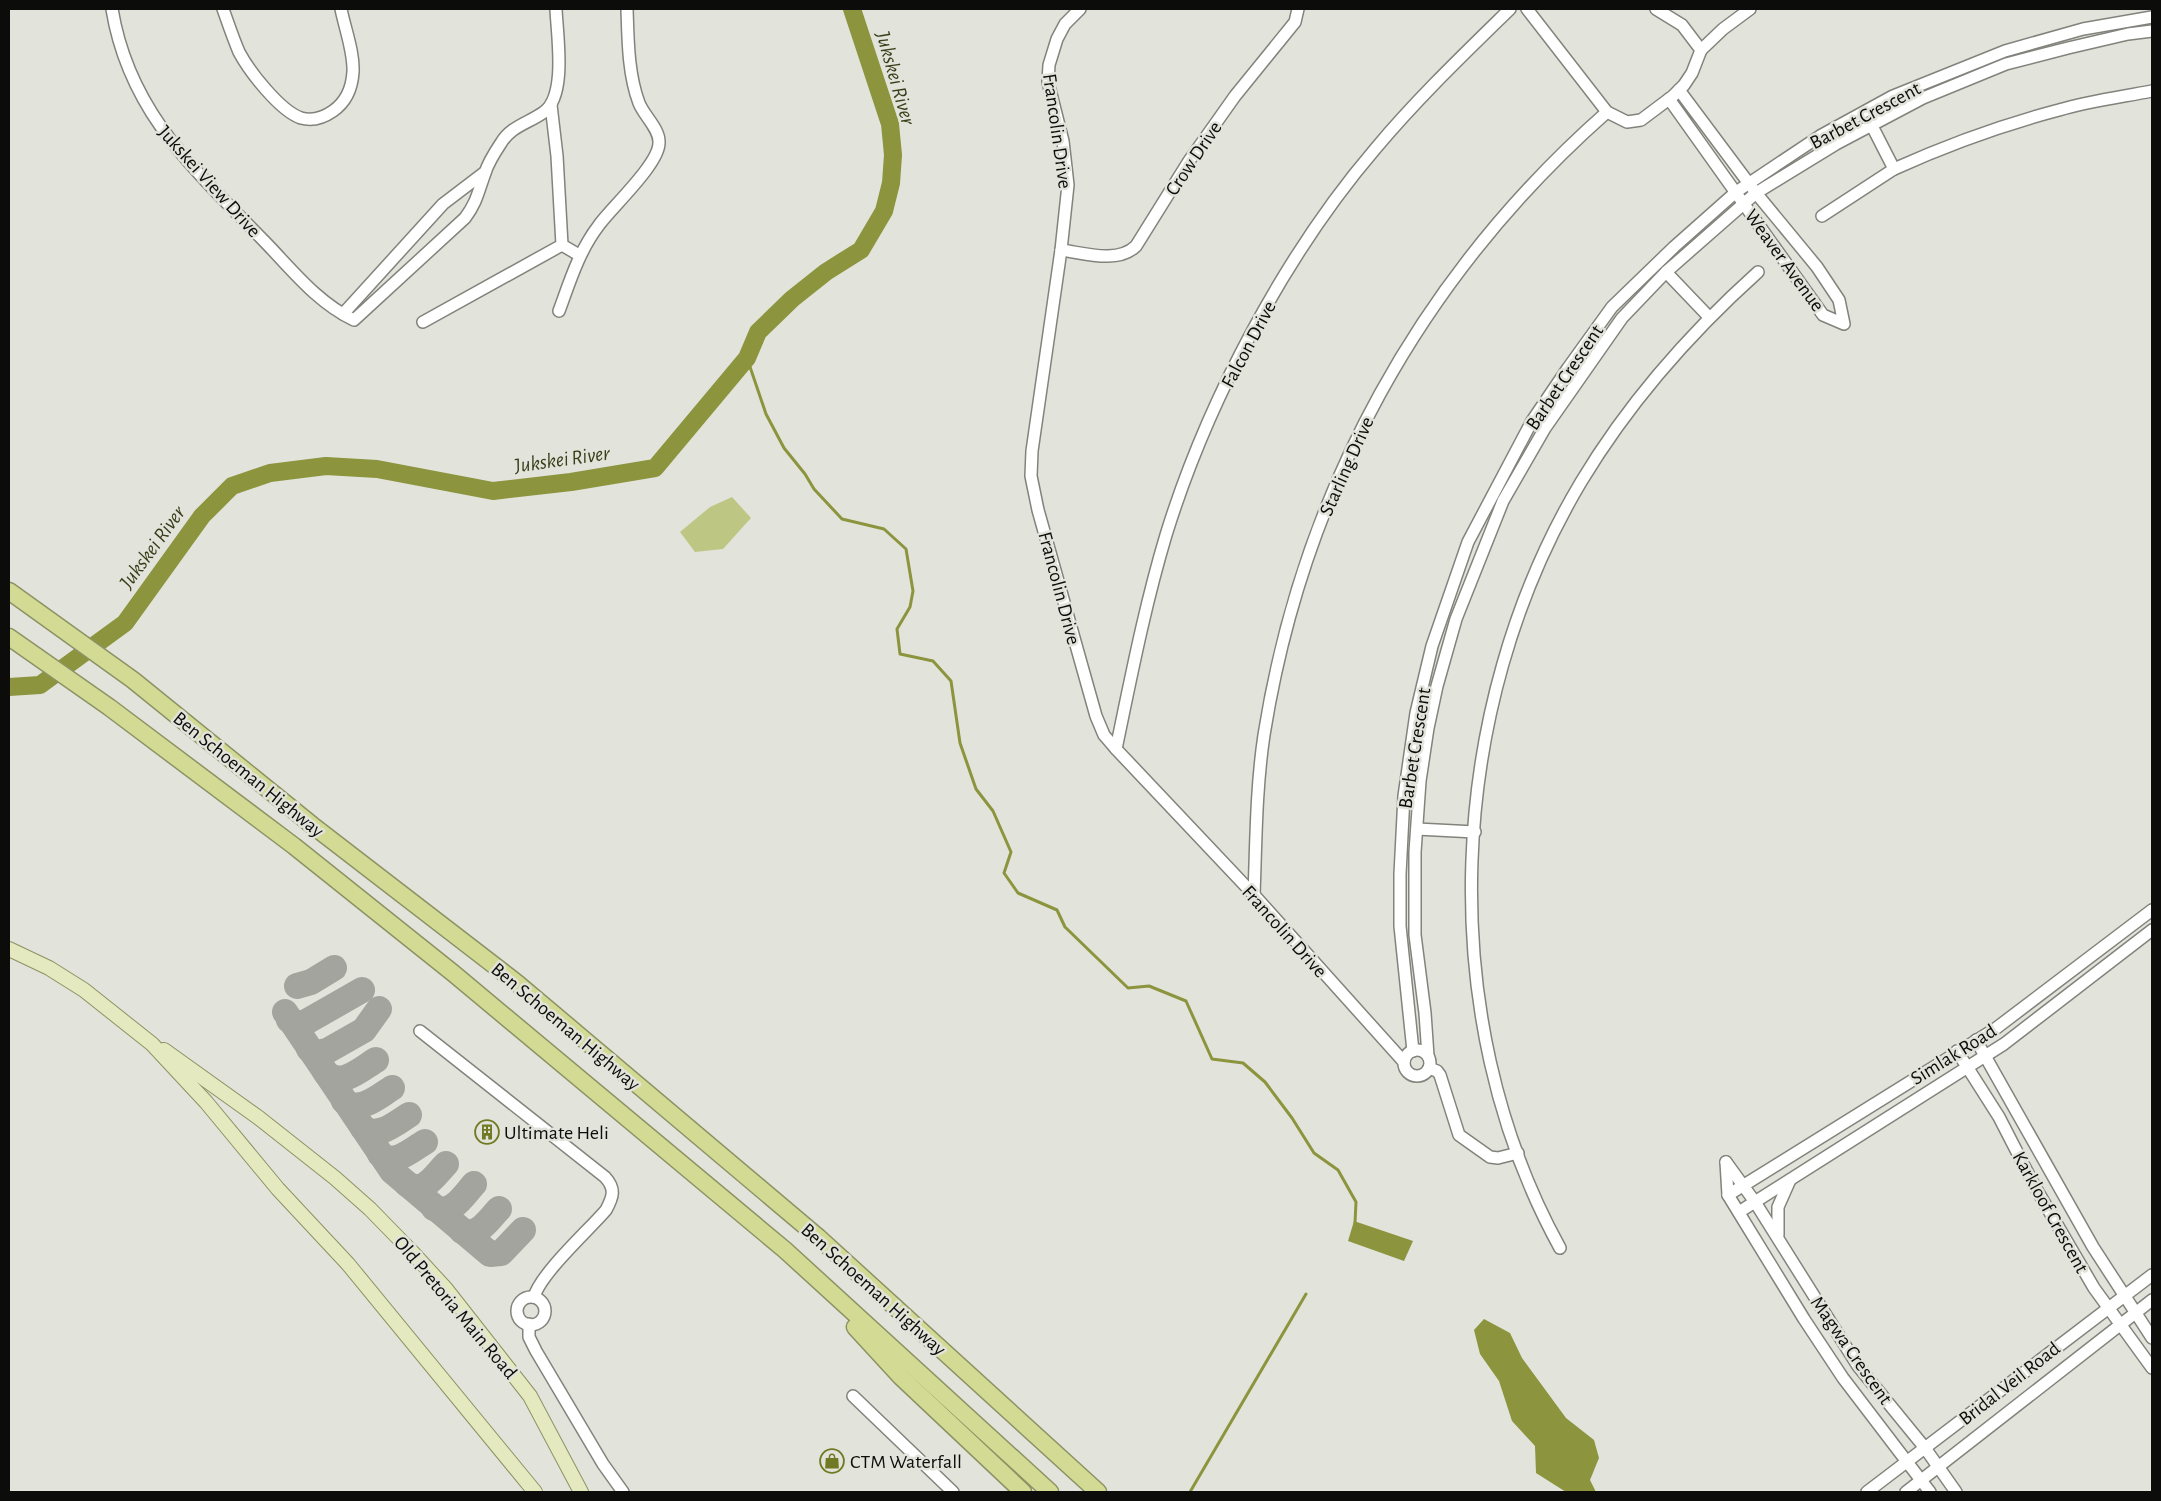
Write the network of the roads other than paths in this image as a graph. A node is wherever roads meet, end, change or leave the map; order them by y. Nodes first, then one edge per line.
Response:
1 (112, 9) edge
2 (223, 9) edge
3 (341, 9) edge
4 (556, 9) edge
5 (627, 9) edge
6 (1080, 9) edge
7 (1298, 9) edge
8 (1510, 9) edge
9 (1527, 9) edge
10 (1656, 9) edge
11 (1750, 9) edge
12 (2152, 17) edge
13 (2152, 31) edge
14 (2059, 35) junction
15 (1701, 50) junction
16 (2061, 50) junction
17 (1917, 86) junction
18 (1679, 90) junction
19 (2152, 91) edge
20 (1923, 98) junction
21 (1669, 99) junction
22 (551, 105) junction
23 (1607, 112) junction
24 (1872, 126) junction
25 (1894, 170) junction
26 (485, 172) junction
27 (1749, 183) junction
28 (1736, 192) junction
29 (1756, 193) junction
30 (1744, 204) junction
31 (1822, 216) dead end
32 (423, 226) junction
33 (439, 242) junction
34 (562, 245) junction
35 (1061, 250) junction
36 (579, 256) junction
37 (1666, 272) junction
38 (1758, 272) dead end
39 (1612, 307) junction
40 (559, 311) dead end
41 (343, 314) junction
42 (1709, 317) junction
43 (1622, 318) junction
44 (423, 322) dead end
45 (1532, 421) junction
46 (1545, 428) junction
47 (1468, 542) junction
48 (1482, 551) junction
49 (9, 591) edge
50 (9, 637) edge
51 (1432, 646) junction
52 (1447, 651) junction
53 (1116, 749) junction
54 (1404, 796) junction
55 (1420, 798) junction
56 (1417, 830) junction
57 (1475, 832) junction
58 (1254, 895) junction
59 (2152, 910) edge
60 (2152, 930) edge
61 (9, 949) edge
62 (420, 1031) dead end
63 (1976, 1040) junction
64 (152, 1044) junction
65 (1413, 1051) junction
66 (1957, 1051) junction
67 (1985, 1055) junction
68 (1428, 1056) junction
69 (1404, 1062) junction
70 (1968, 1067) junction
71 (1429, 1068) junction
72 (1518, 1152) junction
73 (1790, 1180) junction
74 (1744, 1184) junction
75 (1728, 1195) junction
76 (1755, 1202) junction
77 (1739, 1212) junction
78 (1778, 1238) junction
79 (1560, 1248) dead end
80 (785, 1250) junction
81 (2152, 1275) edge
82 (2125, 1295) junction
83 (534, 1297) junction
84 (2152, 1300) edge
85 (2108, 1308) junction
86 (2135, 1312) junction
87 (529, 1324) junction
88 (2120, 1325) junction
89 (2152, 1338) edge
90 (2152, 1368) edge
91 (853, 1396) dead end
92 (1925, 1448) junction
93 (1907, 1461) junction
94 (1938, 1468) junction
95 (1922, 1481) junction
96 (535, 1492) edge
97 (581, 1492) edge
98 (623, 1492) edge
99 (953, 1492) edge
100 (1022, 1492) edge
101 (1050, 1492) edge
102 (1098, 1492) edge
103 (1867, 1492) edge
104 (1906, 1492) edge
105 (1930, 1492) edge
106 (1956, 1492) edge

1 - 41 street, Jukskei View Drive
2 - 3 street
4 - 22 street
5 - 36 street
6 - 35 street, Francolin Drive
7 - 35 street, Crow Drive
8 - 53 street, Falcon Drive
9 - 23 street
10 - 15 street
11 - 15 street
12 - 14 street, Barbet Crescent
13 - 16 street, Barbet Crescent
14 - 16 street
14 - 17 street, Barbet Crescent
15 - 18 street
16 - 20 street, Barbet Crescent
17 - 20 street
17 - 27 street, Barbet Crescent
18 - 21 street
18 - 27 street, Weaver Avenue
19 - 25 street
20 - 24 street, Barbet Crescent
21 - 23 street
21 - 28 street, Weaver Avenue
22 - 26 street
22 - 34 street
23 - 58 street, Starling Drive
24 - 25 street
24 - 29 street, Barbet Crescent
25 - 31 street
26 - 32 street
26 - 33 street
27 - 28 street, Barbet Crescent
27 - 29 street, Weaver Avenue
28 - 30 street, Weaver Avenue
28 - 39 street, Barbet Crescent
29 - 30 street, Barbet Crescent
29 - 30 street, Weaver Avenue
30 - 37 street, Barbet Crescent
32 - 33 street
32 - 41 street
33 - 41 street, Jukskei View Drive
34 - 36 street
34 - 44 street
35 - 53 street, Francolin Drive
36 - 40 street
37 - 42 street
37 - 43 street, Barbet Crescent
38 - 42 street
39 - 43 street
39 - 45 street, Barbet Crescent
42 - 57 street
43 - 46 street, Barbet Crescent
45 - 46 street
45 - 47 street, Barbet Crescent
46 - 48 street, Barbet Crescent
47 - 48 street
47 - 51 street, Barbet Crescent
48 - 52 street, Barbet Crescent
49 - 102 highway, Ben Schoeman Highway
50 - 80 highway, Ben Schoeman Highway
51 - 52 street
51 - 54 street, Barbet Crescent
52 - 55 street, Barbet Crescent
53 - 58 street, Francolin Drive
54 - 55 street
54 - 65 street, Barbet Crescent
55 - 56 street, Barbet Crescent
56 - 57 street
56 - 68 street, Barbet Crescent
57 - 72 street
58 - 69 street, Francolin Drive
59 - 63 street, Simlak Road
60 - 67 street, Simlak Road
61 - 64 main road, Old Pretoria Main Road
62 - 83 street
63 - 66 street, Simlak Road
63 - 67 street, Karkloof Crescent
64 - 96 main road, Old Pretoria Main Road
64 - 97 main road, Old Pretoria Main Road
65 - 68 street
65 - 69 street
66 - 70 street, Karkloof Crescent
66 - 74 street, Simlak Road
67 - 70 street, Simlak Road
67 - 82 street, Karkloof Crescent
68 - 71 street
69 - 71 street
70 - 73 street, Simlak Road
70 - 85 street, Karkloof Crescent
71 - 72 street
72 - 79 street
73 - 76 street, Simlak Road
73 - 78 street
74 - 75 street, Simlak Road
74 - 75 street
74 - 76 street, Magwa Crescent
75 - 77 street, Magwa Crescent
76 - 77 street, Simlak Road
76 - 78 street, Magwa Crescent
77 - 93 street, Magwa Crescent
78 - 92 street, Magwa Crescent
80 - 100 highway
80 - 101 highway, Ben Schoeman Highway
81 - 82 street, Bridal Veil Road
82 - 85 street, Bridal Veil Road
82 - 86 street, Karkloof Crescent
83 - 87 street
83 - 87 street
84 - 86 street, Bridal Veil Road
85 - 88 street, Karkloof Crescent
85 - 92 street, Bridal Veil Road
86 - 88 street, Bridal Veil Road
86 - 89 street, Karkloof Crescent
87 - 98 street
88 - 90 street, Karkloof Crescent
88 - 94 street, Bridal Veil Road
91 - 99 street
92 - 93 street, Bridal Veil Road
92 - 94 street, Magwa Crescent
93 - 95 street, Magwa Crescent
93 - 103 street, Bridal Veil Road
94 - 95 street, Bridal Veil Road
94 - 106 street, Magwa Crescent
95 - 104 street, Bridal Veil Road
95 - 105 street, Magwa Crescent

